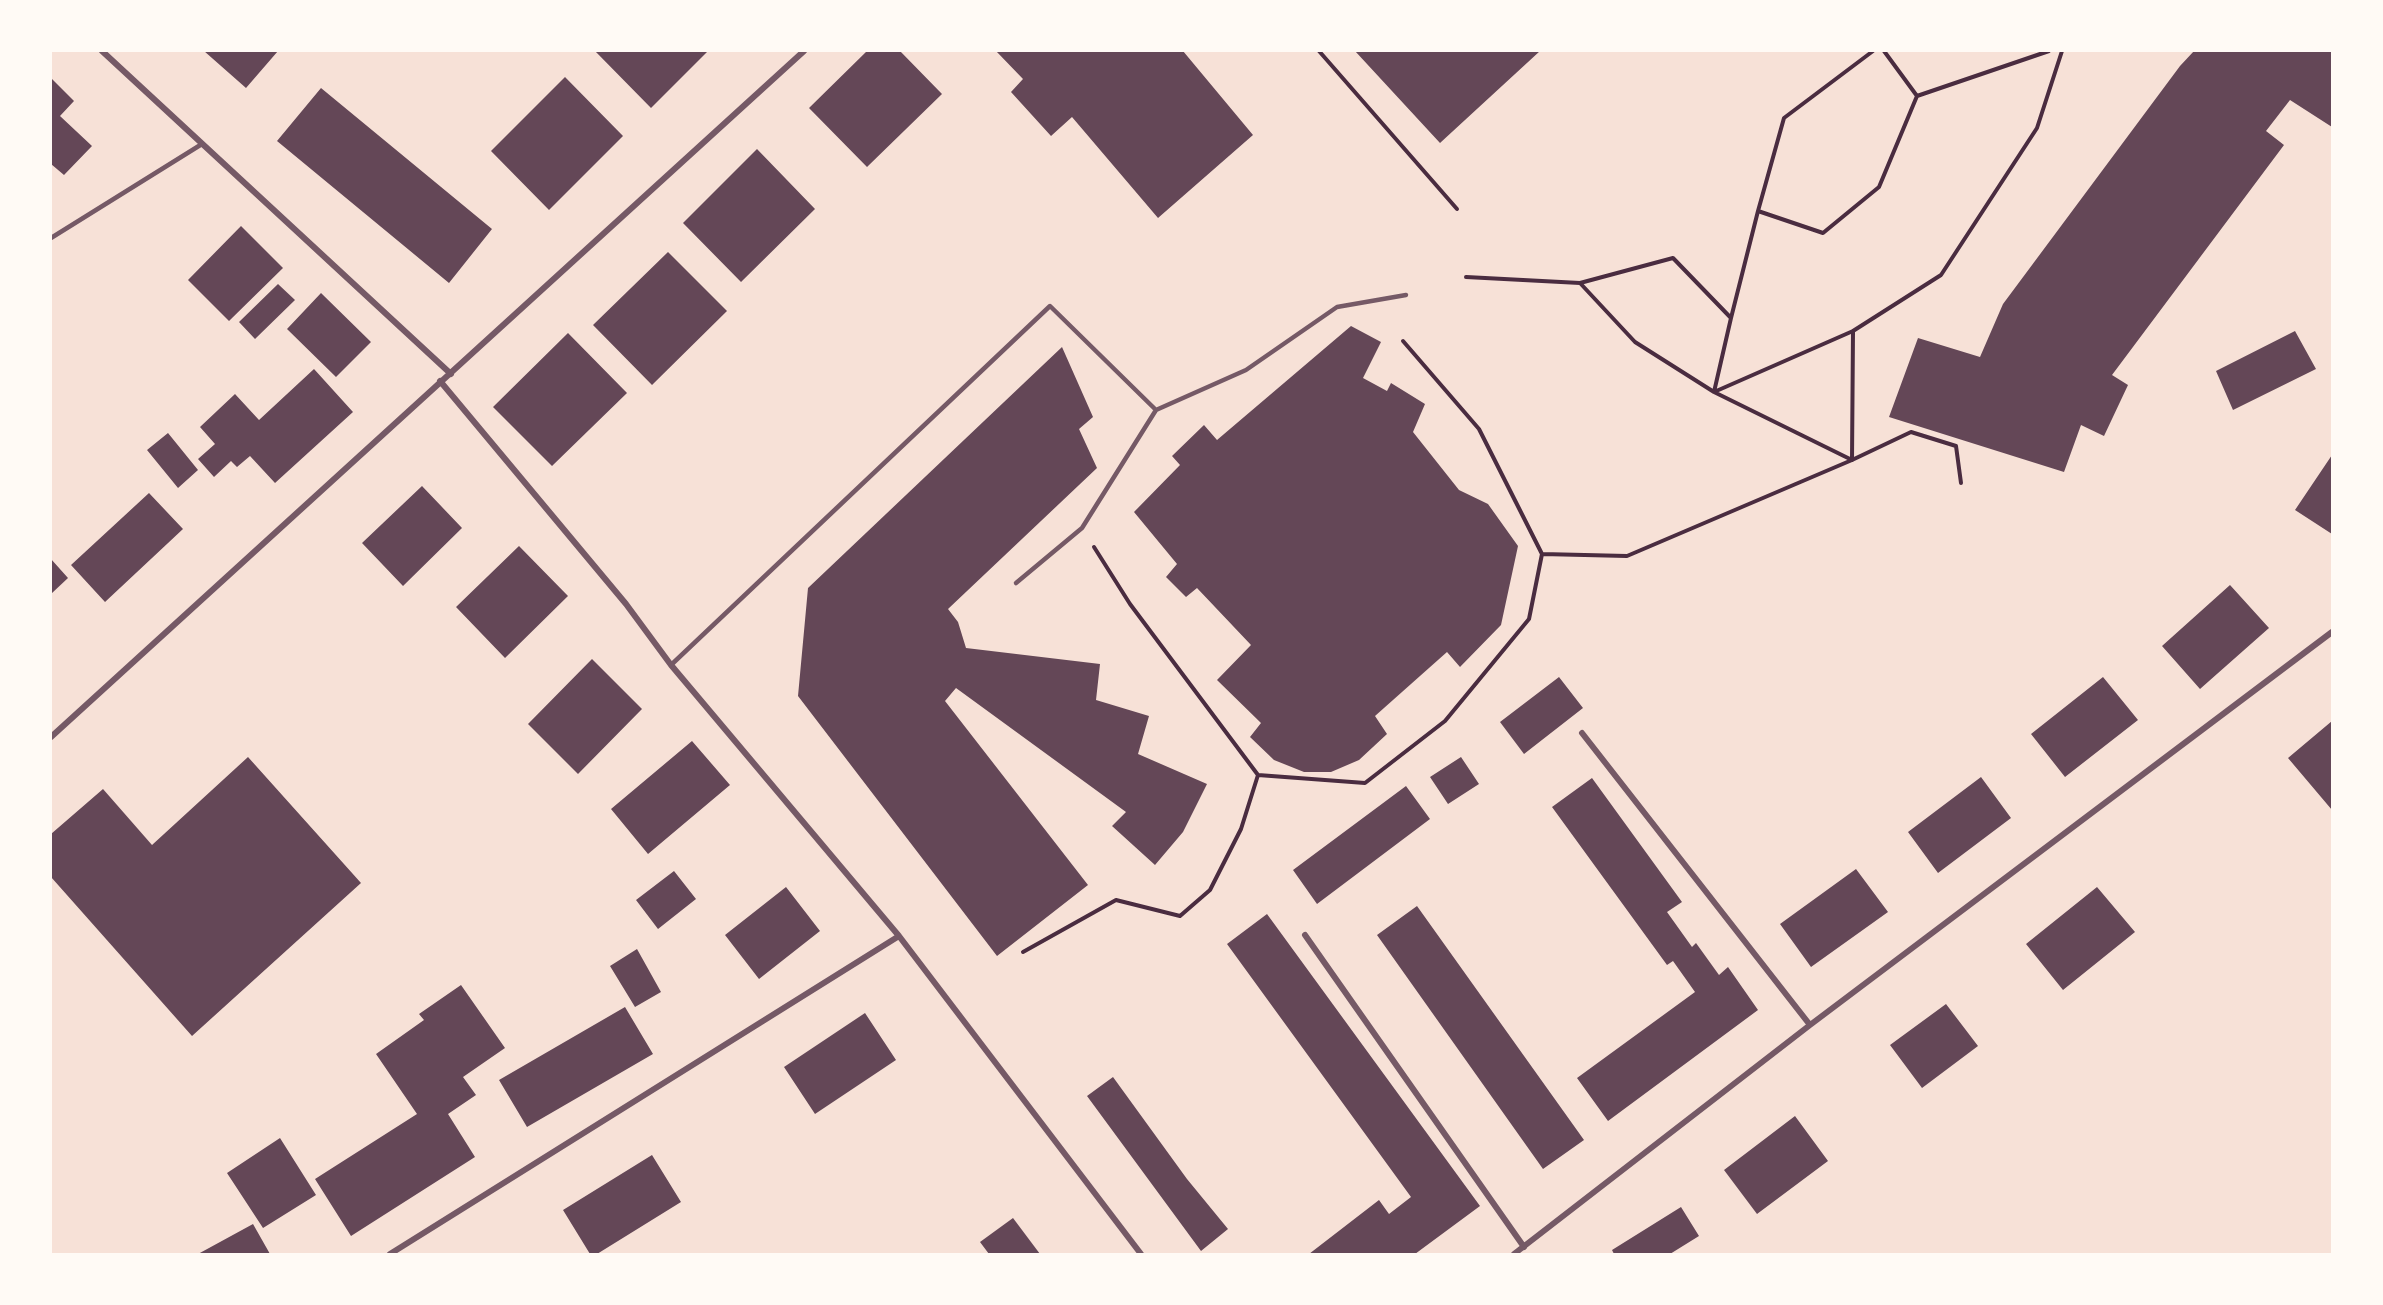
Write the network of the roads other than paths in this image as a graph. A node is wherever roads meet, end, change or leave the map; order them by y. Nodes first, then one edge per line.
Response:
1 (102, 51) edge
2 (804, 51) edge
3 (202, 144) junction
4 (51, 238) edge
5 (1406, 295) dead end
6 (451, 374) junction
7 (440, 381) junction
8 (1156, 410) junction
9 (1016, 583) dead end
10 (2332, 632) edge
11 (671, 664) junction
12 (1582, 733) dead end
13 (51, 737) edge
14 (899, 936) junction
15 (1305, 936) dead end
16 (1810, 1025) junction
17 (1524, 1247) junction
18 (390, 1254) edge
19 (1140, 1254) edge
20 (1514, 1254) edge

1 - 3 street
2 - 6 street
3 - 4 lane
3 - 6 street
5 - 8 lane
6 - 7 street
7 - 11 street
7 - 13 street
8 - 9 lane
8 - 11 lane
10 - 16 street
11 - 14 street
12 - 16 street
14 - 18 street
14 - 19 street
15 - 17 street
16 - 17 street
17 - 20 street

